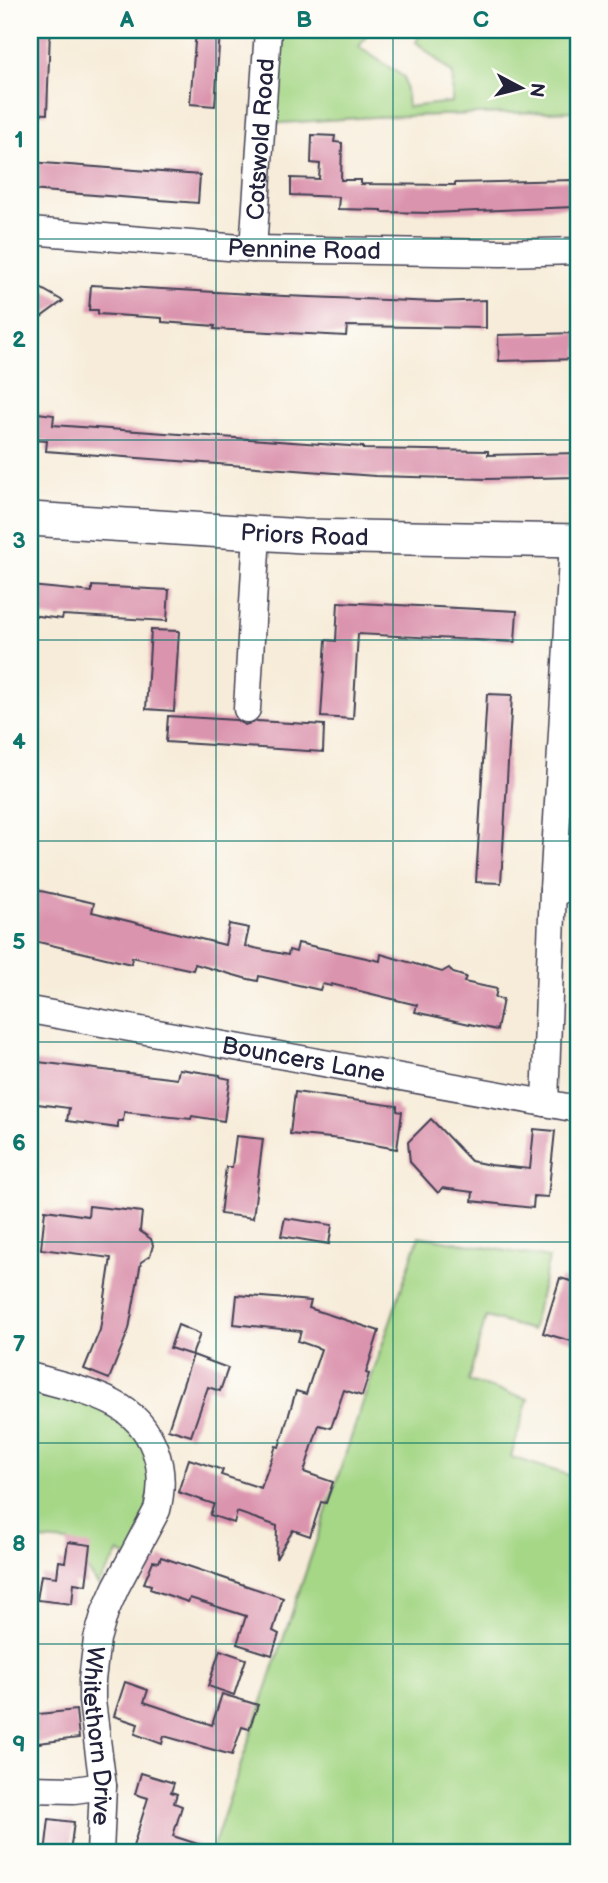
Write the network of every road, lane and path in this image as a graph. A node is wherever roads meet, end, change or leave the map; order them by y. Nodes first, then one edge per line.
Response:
1 (268, 30) edge
2 (30, 231) edge
3 (253, 249) junction
4 (578, 251) edge
5 (30, 519) edge
6 (257, 533) junction
7 (575, 541) edge
8 (247, 709) dead end
9 (566, 889) edge
10 (30, 1010) edge
11 (545, 1103) junction
12 (578, 1109) edge
13 (30, 1376) edge
14 (103, 1786) junction
15 (30, 1789) edge
16 (100, 1853) edge

1 - 3 street, Cotswold Road
2 - 3 street, Pennine Road
3 - 4 street, Pennine Road
5 - 6 main road, Priors Road
6 - 7 main road, Priors Road
6 - 8 street
7 - 9 street
9 - 11 street
10 - 11 street, Bouncers Lane
11 - 12 street, Bouncers Lane
13 - 14 street, Whitethorn Drive
14 - 15 street
14 - 16 street, Whitethorn Drive

